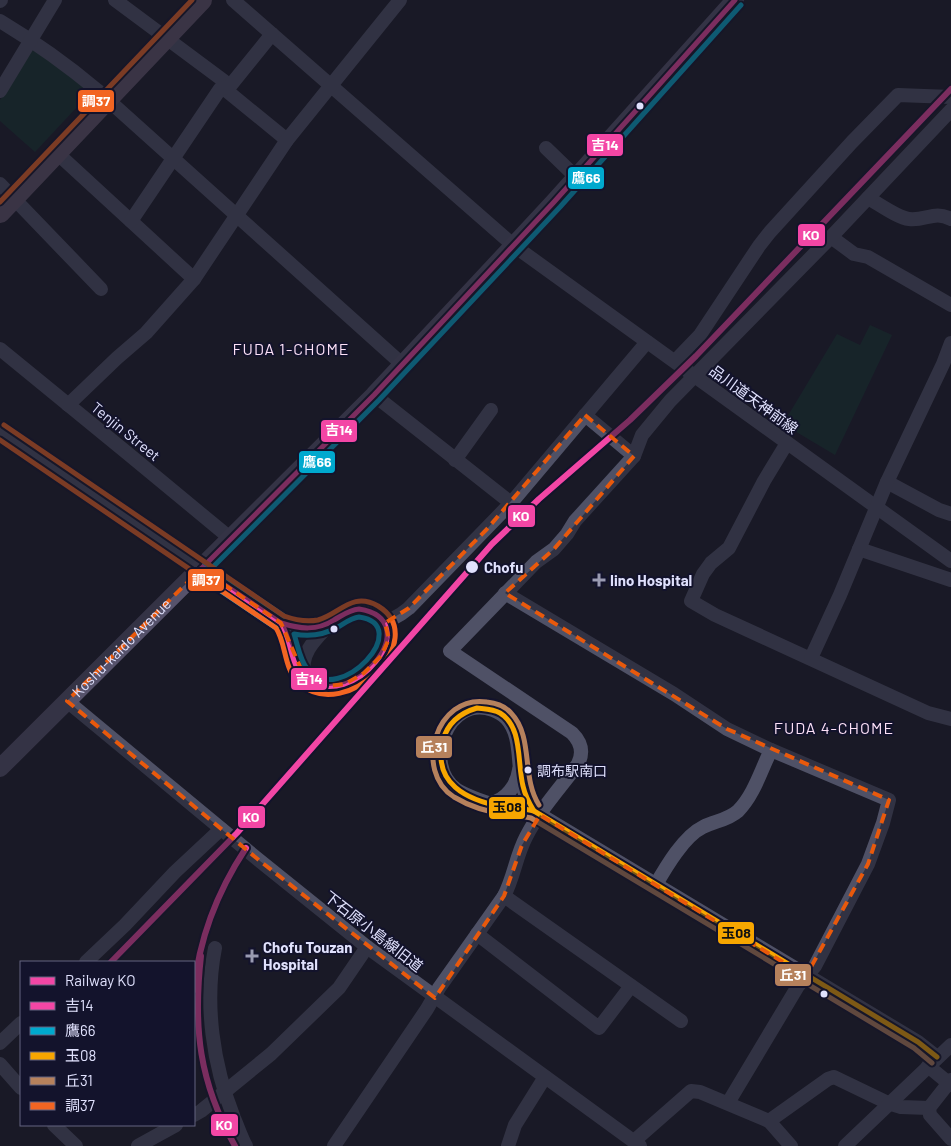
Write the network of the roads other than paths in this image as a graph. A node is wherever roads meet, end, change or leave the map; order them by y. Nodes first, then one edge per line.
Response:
1 (55, 0) edge
2 (115, 0) edge
3 (202, 0) edge
4 (233, 0) edge
5 (734, 0) edge
6 (394, 2) edge
7 (0, 21) edge
8 (272, 34) junction
9 (166, 38) junction
10 (31, 40) junction
11 (225, 86) junction
12 (331, 86) junction
13 (0, 91) edge
14 (951, 97) edge
15 (107, 100) junction
16 (951, 110) edge
17 (288, 140) junction
18 (546, 148) dead end
19 (57, 154) junction
20 (173, 159) junction
21 (576, 177) junction
22 (0, 184) edge
23 (14, 198) junction
24 (868, 198) junction
25 (0, 214) edge
26 (236, 215) junction
27 (951, 218) edge
28 (131, 221) junction
29 (831, 237) junction
30 (513, 245) junction
31 (194, 279) junction
32 (101, 289) dead end
33 (951, 304) edge
34 (647, 342) junction
35 (951, 342) edge
36 (0, 349) edge
37 (674, 362) junction
38 (402, 364) junction
39 (694, 376) junction
40 (374, 395) junction
41 (68, 405) junction
42 (491, 410) dead end
43 (585, 415) junction
44 (0, 431) edge
45 (787, 443) junction
46 (634, 456) junction
47 (455, 460) junction
48 (887, 482) junction
49 (511, 502) junction
50 (876, 507) junction
51 (951, 514) edge
52 (230, 538) junction
53 (859, 548) junction
54 (951, 561) edge
55 (201, 569) junction
56 (951, 580) edge
57 (505, 593) junction
58 (334, 620) junction
59 (281, 623) junction
60 (385, 623) junction
61 (811, 658) junction
62 (305, 678) junction
63 (67, 701) junction
64 (951, 719) edge
65 (771, 750) junction
66 (520, 767) junction
67 (0, 768) edge
68 (491, 803) junction
69 (537, 813) junction
70 (221, 829) junction
71 (655, 886) junction
72 (504, 896) junction
73 (477, 934) junction
74 (367, 947) junction
75 (215, 948) dead end
76 (87, 961) edge
77 (806, 976) junction
78 (631, 986) junction
79 (434, 998) junction
80 (681, 1021) dead end
81 (20, 1024) edge
82 (0, 1043) edge
83 (951, 1045) edge
84 (932, 1062) junction
85 (0, 1064) edge
86 (545, 1077) junction
87 (950, 1083) edge
88 (20, 1087) edge
89 (224, 1093) junction
90 (728, 1103) junction
91 (888, 1103) junction
92 (929, 1108) junction
93 (195, 1114) edge
94 (770, 1121) junction
95 (55, 1126) edge
96 (172, 1126) edge
97 (951, 1139) edge
98 (637, 1144) edge
99 (76, 1146) edge
100 (138, 1146) edge
101 (246, 1146) edge
102 (334, 1146) edge
103 (508, 1146) edge
104 (791, 1146) edge
105 (845, 1146) edge

1 - 10 street
2 - 9 street
3 - 9 highway
4 - 8 street, 品川道天神前線
5 - 21 main road, Koshu-kaido Avenue
6 - 12 street
7 - 10 street
8 - 11 street
8 - 12 street, 品川道天神前線
9 - 11 street
9 - 15 highway
10 - 13 street
10 - 15 street
11 - 17 street
11 - 20 street
12 - 17 street
12 - 30 street, 品川道天神前線
14 - 37 street
15 - 19 highway
15 - 20 street
16 - 24 street
17 - 26 street
18 - 21 street
19 - 23 highway
19 - 28 street
20 - 26 street
20 - 28 street
21 - 30 main road, Koshu-kaido Avenue
22 - 23 street
23 - 25 highway
23 - 32 street
24 - 27 street
24 - 29 street
26 - 31 street
26 - 38 street
28 - 31 street
29 - 33 street
29 - 39 street
30 - 34 street, 品川道天神前線
30 - 38 main road, Koshu-kaido Avenue
31 - 41 street
34 - 37 street, 品川道天神前線
34 - 43 street
35 - 48 street
36 - 41 street, Tenjin Street
37 - 39 street, 品川道天神前線
38 - 40 main road, Koshu-kaido Avenue
39 - 45 street, 品川道天神前線
39 - 46 street
40 - 47 street
40 - 52 main road, Koshu-kaido Avenue
41 - 52 street, Tenjin Street
42 - 47 street
43 - 46 street
43 - 49 street
44 - 55 street
45 - 50 street, 品川道天神前線
45 - 61 street
46 - 57 street
47 - 49 street
48 - 50 street
48 - 51 street
49 - 60 street
50 - 53 street
50 - 54 street, 品川道天神前線
52 - 55 main road, Koshu-kaido Avenue
53 - 56 street
53 - 61 street
55 - 59 street
55 - 63 main road, Koshu-kaido Avenue
57 - 65 street
57 - 69 street
58 - 59 street
58 - 60 street
58 - 62 street
59 - 62 street
60 - 62 street
61 - 64 street
63 - 67 main road, Koshu-kaido Avenue
63 - 70 street, 下石原小島線旧道
65 - 71 street
65 - 77 street
66 - 68 street
66 - 68 street
66 - 69 street
68 - 69 street
69 - 71 street
69 - 72 street
70 - 74 street, 下石原小島線旧道
70 - 76 street
71 - 77 street
72 - 73 street
72 - 78 street
73 - 78 street
73 - 79 street
74 - 79 street, 下石原小島線旧道
74 - 89 street
75 - 89 street
77 - 84 street
77 - 90 street
78 - 80 street
79 - 86 street, 下石原小島線旧道
79 - 102 street
81 - 82 street
83 - 84 street
84 - 87 street
84 - 91 street
85 - 88 street
86 - 98 street, 下石原小島線旧道
86 - 103 street
87 - 92 street
89 - 93 street
89 - 101 street
90 - 94 street
90 - 98 street
91 - 92 street
91 - 94 street
91 - 105 street
92 - 97 street
94 - 104 street
95 - 99 street
96 - 100 street

